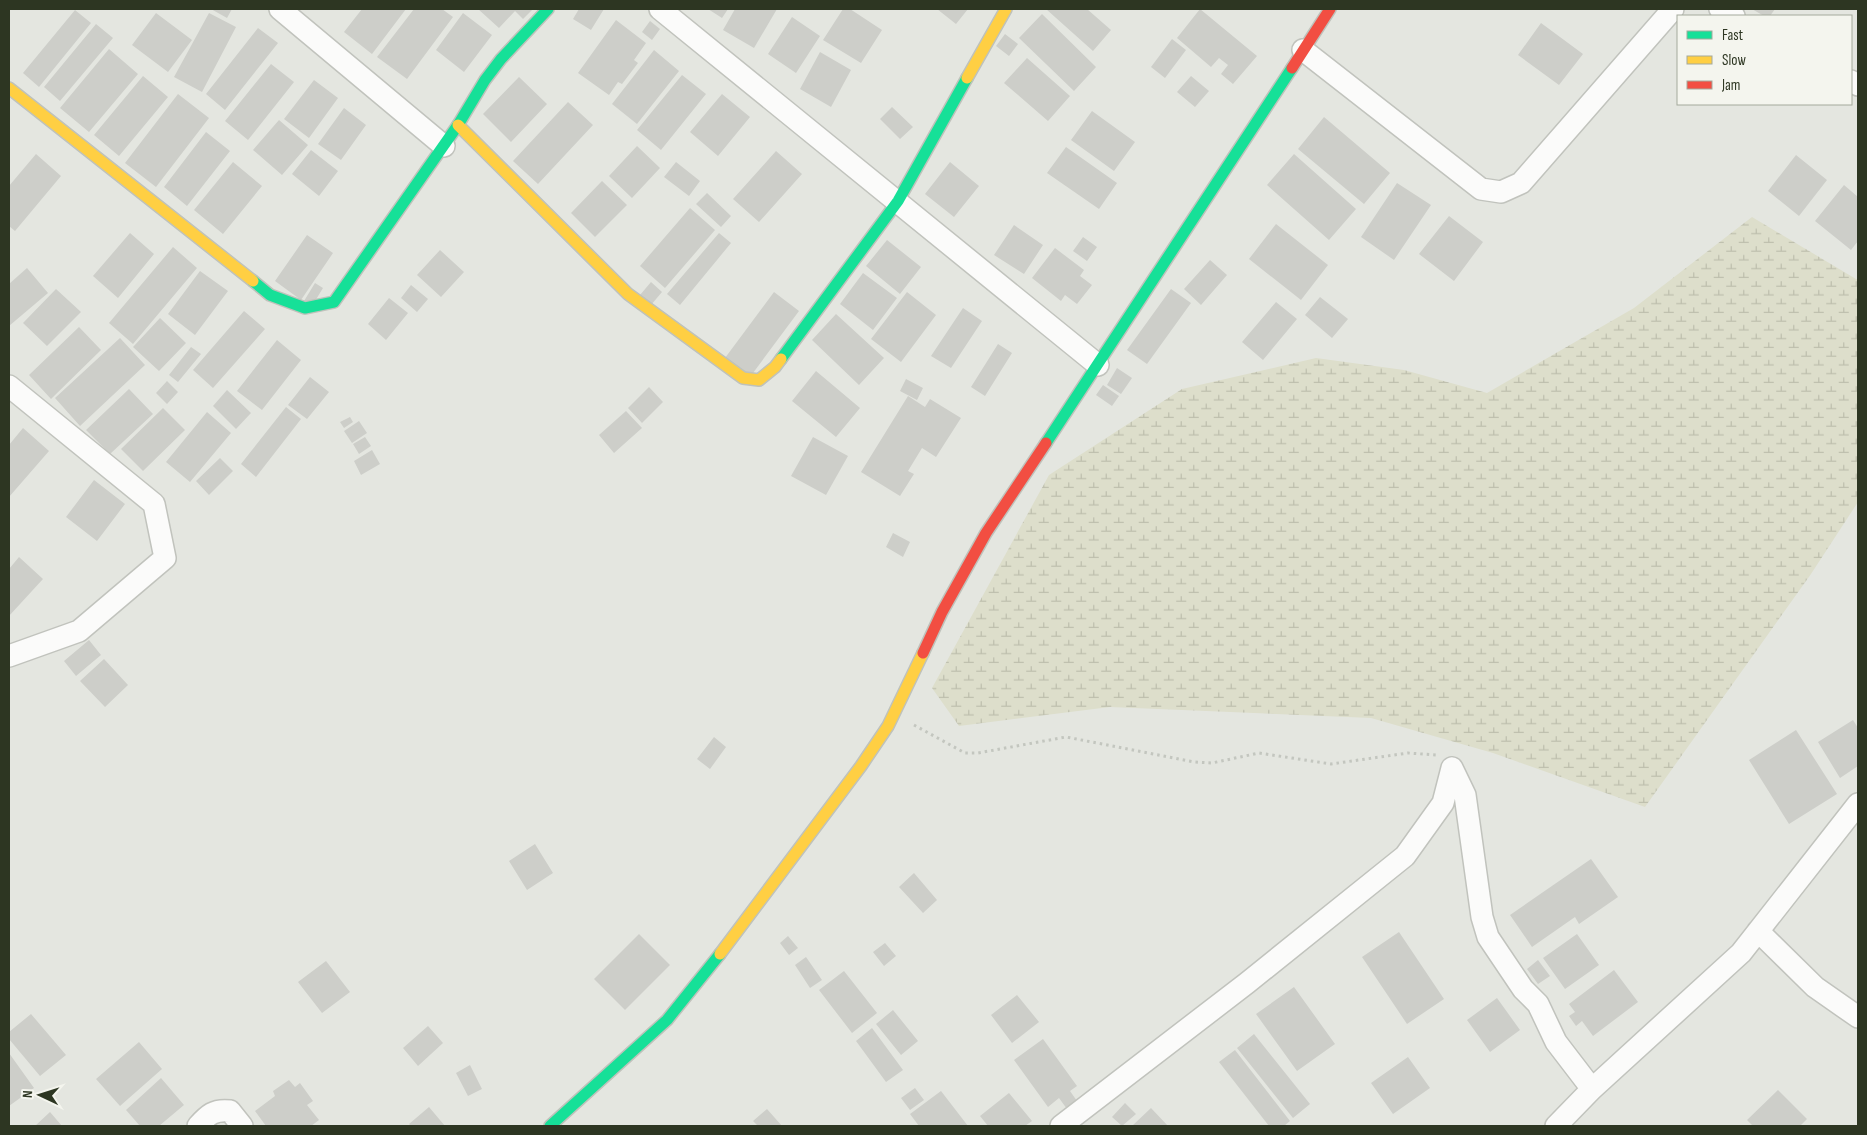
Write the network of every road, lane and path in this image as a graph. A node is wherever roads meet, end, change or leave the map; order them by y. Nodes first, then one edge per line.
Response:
1 (280, 9) edge
2 (548, 9) edge
3 (660, 9) edge
4 (1006, 9) edge
5 (1330, 9) edge
6 (1673, 9) edge
7 (1720, 9) edge
8 (1732, 15) edge
9 (1303, 50) junction
10 (9, 88) edge
11 (458, 126) junction
12 (444, 146) junction
13 (898, 201) junction
14 (1098, 365) junction
15 (9, 386) edge
16 (9, 656) edge
17 (894, 714) junction
18 (1452, 768) junction
19 (1858, 804) edge
20 (1758, 931) junction
21 (1858, 1017) edge
22 (1592, 1089) junction
23 (198, 1126) edge
24 (242, 1126) edge
25 (550, 1126) edge
26 (1061, 1126) edge
27 (1556, 1126) edge

1 - 12 street
2 - 11 street
3 - 13 street
4 - 13 street
5 - 9 street
6 - 9 street
7 - 8 street
9 - 14 street
10 - 12 street
11 - 12 street
11 - 13 street
13 - 14 street
14 - 17 street
15 - 16 street
17 - 18 path
17 - 25 street
18 - 22 street
18 - 26 street
19 - 20 street
20 - 21 street
20 - 22 street
22 - 27 street
23 - 24 street

